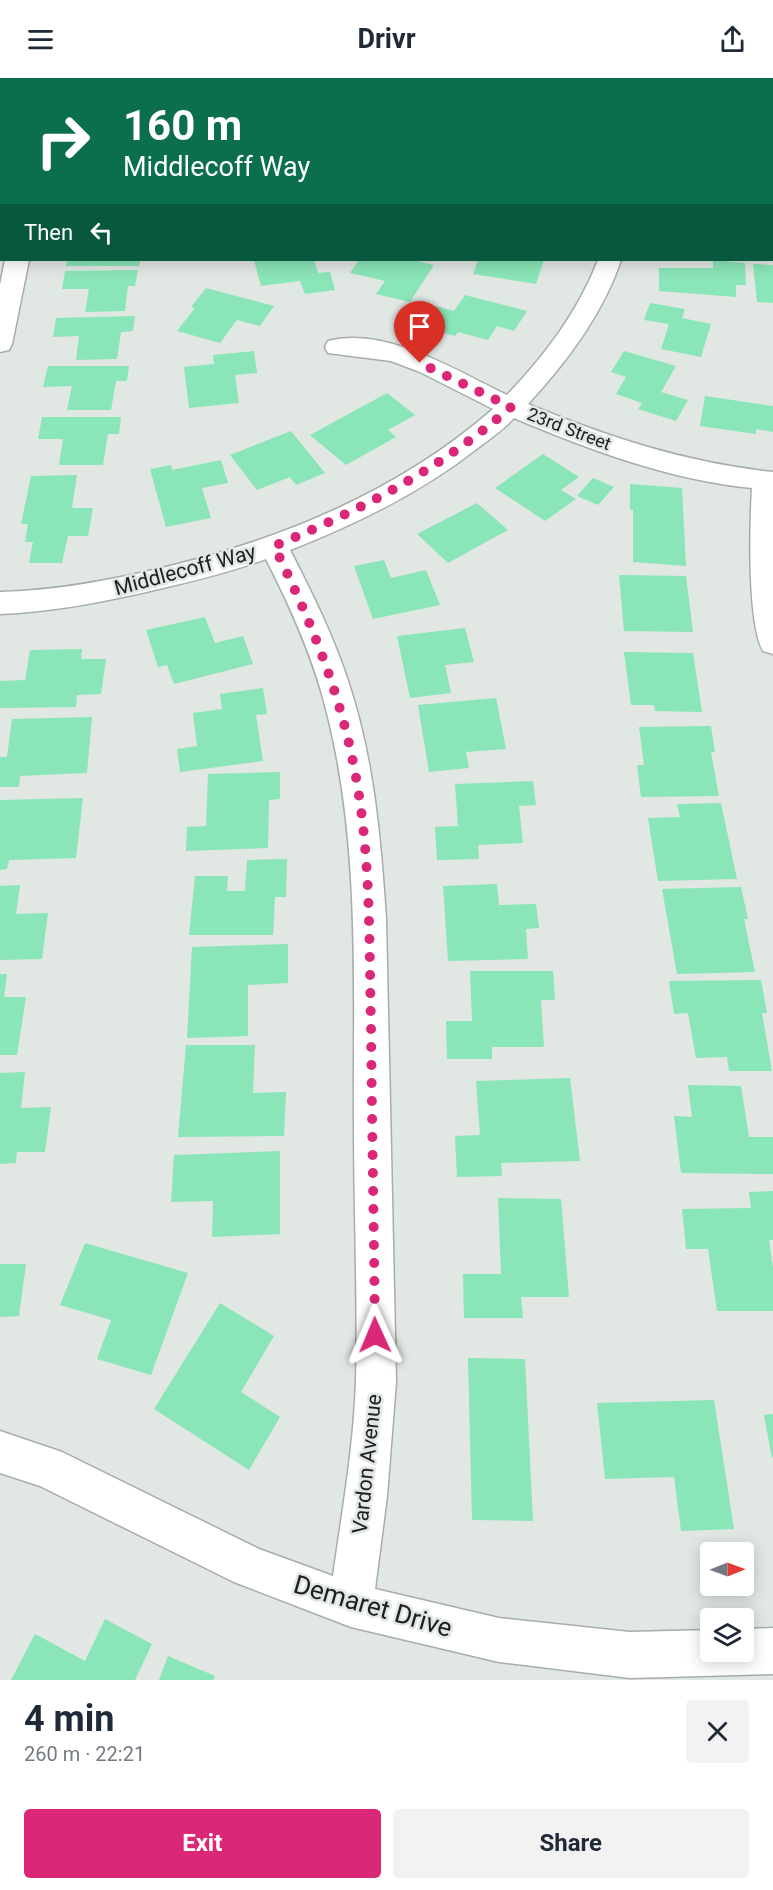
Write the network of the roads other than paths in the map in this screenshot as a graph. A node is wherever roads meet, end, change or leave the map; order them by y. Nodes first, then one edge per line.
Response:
1 (17, 261) edge
2 (609, 261) edge
3 (0, 344) edge
4 (337, 347) dead end
5 (511, 407) junction
6 (770, 481) edge
7 (274, 546) junction
8 (0, 603) edge
9 (773, 642) edge
10 (0, 1452) edge
11 (351, 1605) junction
12 (773, 1652) edge

1 - 3 street
2 - 5 street, Middlecoff Way
4 - 5 street, 23rd Street
5 - 6 street, 23rd Street
5 - 7 street, Middlecoff Way
6 - 9 street
7 - 8 street, Middlecoff Way
7 - 11 street, Vardon Avenue
10 - 11 street, Demaret Drive
11 - 12 street, Demaret Drive

